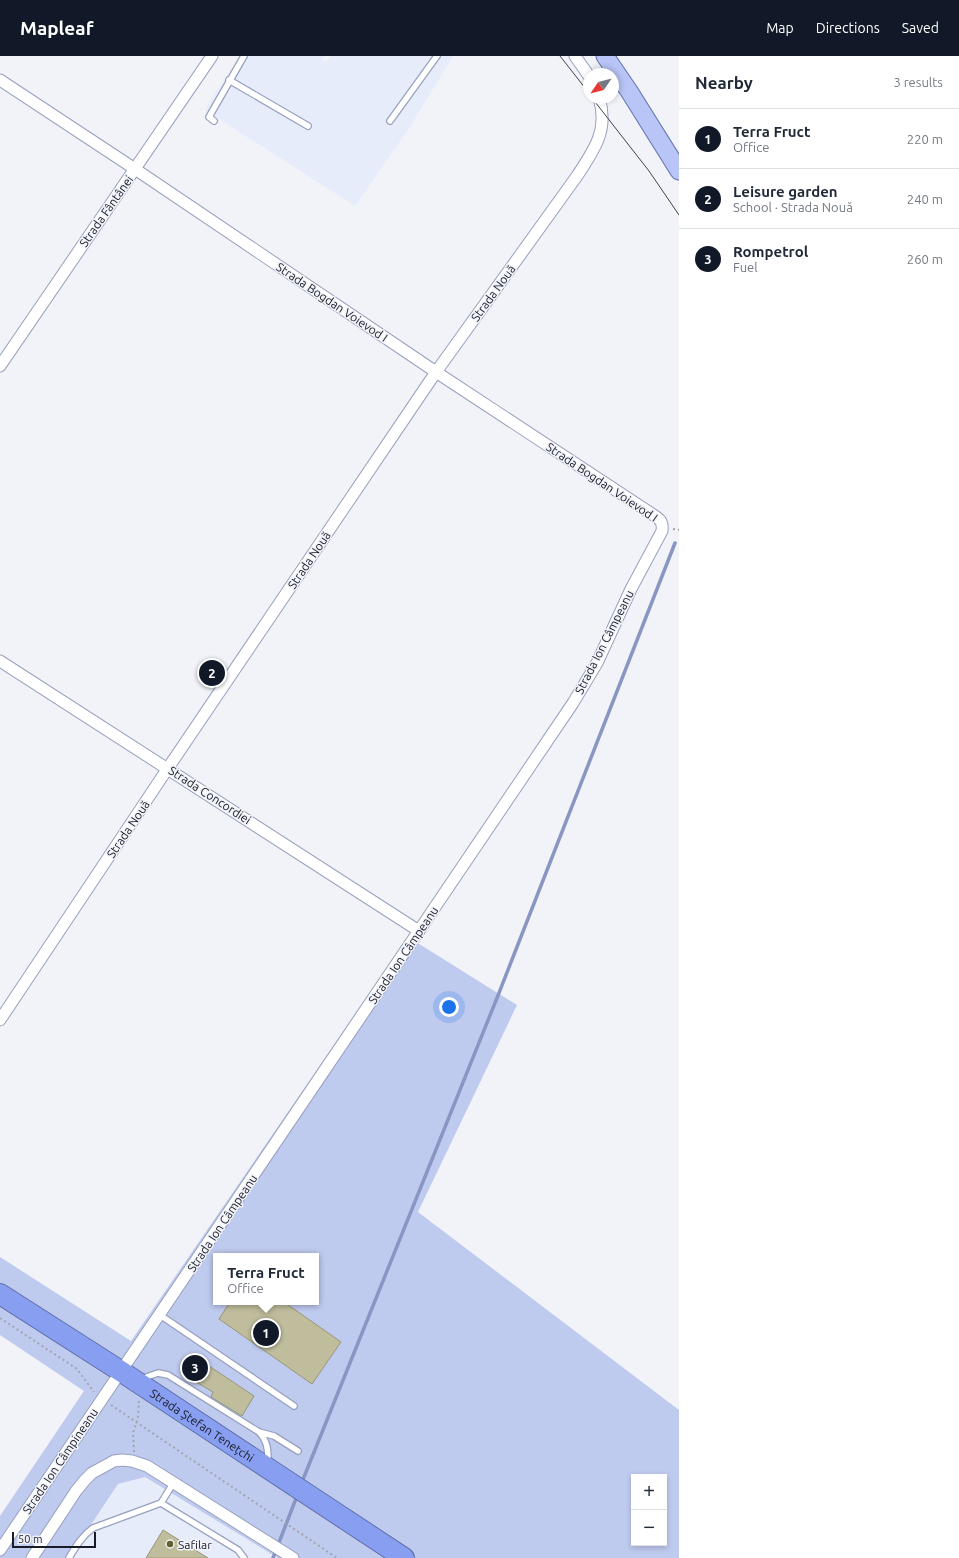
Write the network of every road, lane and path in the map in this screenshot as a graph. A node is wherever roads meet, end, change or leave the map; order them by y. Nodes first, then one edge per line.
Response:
1 (212, 56) edge
2 (244, 56) edge
3 (436, 56) edge
4 (575, 56) edge
5 (604, 56) edge
6 (583, 68) edge
7 (0, 80) edge
8 (229, 80) junction
9 (601, 104) edge
10 (214, 121) dead end
11 (390, 121) dead end
12 (308, 126) dead end
13 (136, 169) junction
14 (679, 171) edge
15 (0, 366) edge
16 (436, 372) junction
17 (663, 525) joint
18 (0, 661) edge
19 (168, 768) junction
20 (418, 931) junction
21 (0, 1020) edge
22 (0, 1294) edge
23 (160, 1315) junction
24 (0, 1318) edge
25 (133, 1380) junction
26 (102, 1399) junction
27 (294, 1406) dead end
28 (136, 1423) junction
29 (259, 1432) junction
30 (298, 1451) dead end
31 (132, 1461) junction
32 (268, 1469) junction
33 (174, 1482) junction
34 (161, 1503) junction
35 (0, 1550) edge
36 (32, 1558) edge
37 (69, 1558) edge
38 (244, 1558) edge
39 (293, 1558) edge
40 (337, 1558) edge
41 (404, 1558) edge

1 - 13 street, Strada Fântânei
2 - 8 lane
3 - 11 lane
4 - 6 street
5 - 14 main road
7 - 13 street, Strada Bogdan Voievod I
8 - 10 lane
8 - 12 lane
9 - 16 street, Strada Nouă
13 - 15 street, Strada Fântânei
13 - 16 street, Strada Bogdan Voievod I
16 - 17 street, Strada Bogdan Voievod I
16 - 19 street, Strada Nouă
17 - 20 street, Strada Ion Câmpeanu
18 - 19 street, Strada Concordiei
19 - 20 street, Strada Concordiei
19 - 21 street, Strada Nouă
20 - 23 street, Strada Ion Câmpeanu
22 - 25 highway, Strada Ștefan Tenețchi
23 - 25 street, Strada Ion Câmpeanu
23 - 27 lane
24 - 26 path
25 - 26 street, Strada Ion Câmpineanu
25 - 28 path
25 - 29 lane
25 - 32 highway, Strada Ștefan Tenețchi
26 - 28 path
26 - 35 street, Strada Ion Câmpineanu
28 - 31 path
28 - 40 path
29 - 30 lane
29 - 32 lane
31 - 33 street
31 - 36 street
32 - 41 highway, Strada Ștefan Tenețchi
33 - 34 lane
33 - 39 street
34 - 37 lane
34 - 38 lane

